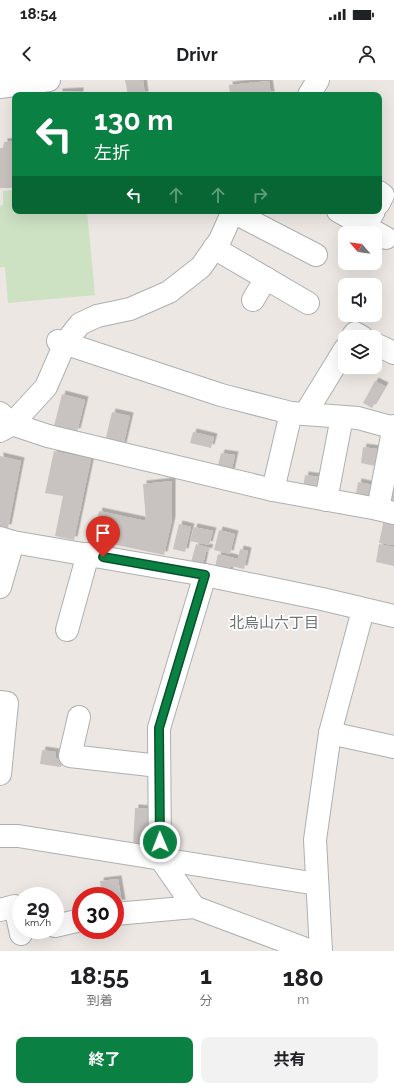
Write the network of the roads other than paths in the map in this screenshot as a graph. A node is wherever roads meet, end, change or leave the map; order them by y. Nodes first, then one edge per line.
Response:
1 (49, 80) edge
2 (318, 80) edge
3 (0, 86) edge
4 (311, 92) edge
5 (232, 214) edge
6 (237, 214) edge
7 (350, 214) edge
8 (370, 219) edge
9 (386, 238) dead end
10 (214, 248) junction
11 (316, 256) dead end
12 (266, 278) junction
13 (253, 300) dead end
14 (308, 303) dead end
15 (62, 342) junction
16 (382, 347) edge
17 (394, 353) edge
18 (338, 359) edge
19 (298, 413) junction
20 (342, 417) junction
21 (4, 423) edge
22 (394, 427) edge
23 (273, 490) junction
24 (326, 500) junction
25 (386, 511) edge
26 (7, 540) edge
27 (88, 554) junction
28 (205, 575) junction
29 (0, 587) edge
30 (363, 610) junction
31 (394, 616) edge
32 (67, 630) dead end
33 (0, 702) edge
34 (79, 717) dead end
35 (330, 733) junction
36 (394, 746) edge
37 (0, 765) edge
38 (159, 766) junction
39 (0, 836) edge
40 (160, 858) junction
41 (317, 884) junction
42 (12, 907) edge
43 (194, 907) junction
44 (0, 910) edge
45 (124, 913) edge
46 (312, 951) edge
47 (321, 951) edge

1 - 3 street
2 - 4 street
5 - 10 street
6 - 11 street
7 - 8 street
8 - 9 street
10 - 12 street
10 - 15 street
12 - 13 street
12 - 14 street
15 - 19 street
15 - 21 street
16 - 17 street
18 - 19 street
19 - 20 street
19 - 23 street
20 - 22 street
20 - 24 street
21 - 23 street
22 - 25 street
23 - 24 street
24 - 25 street
26 - 27 street
26 - 29 street
27 - 28 street
27 - 32 street
28 - 30 street
28 - 38 street
30 - 31 street
30 - 35 street
33 - 37 street
34 - 38 street
35 - 36 street
35 - 41 street
38 - 40 street
39 - 40 street
40 - 41 street
40 - 43 street
41 - 47 street
42 - 44 street
43 - 45 street
43 - 46 street

